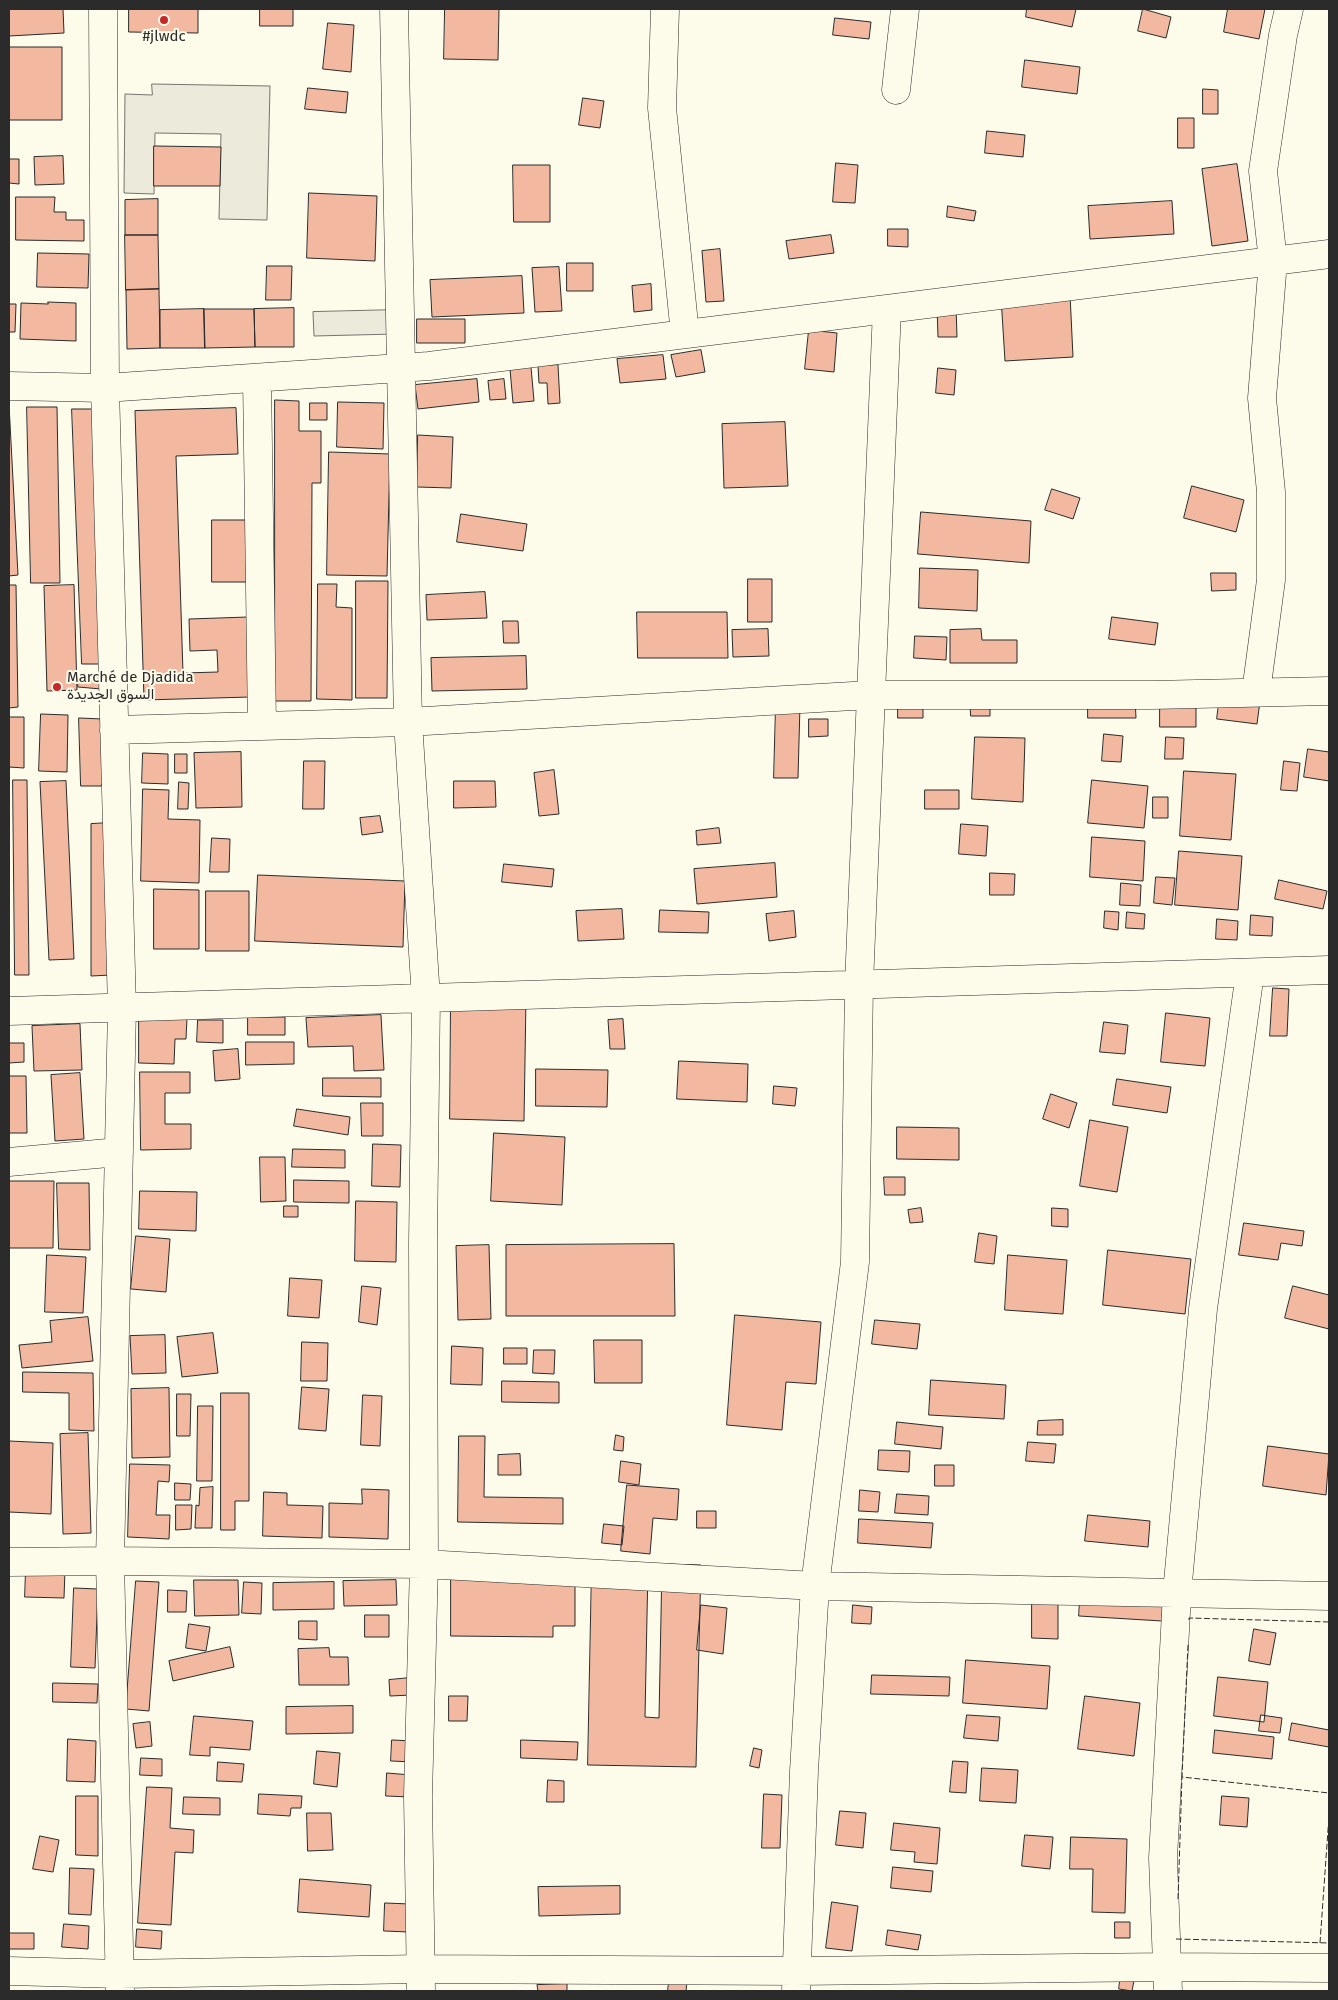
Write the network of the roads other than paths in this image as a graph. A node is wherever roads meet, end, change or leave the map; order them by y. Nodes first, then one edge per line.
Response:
1 (103, 9) edge
2 (394, 9) edge
3 (665, 9) edge
4 (905, 9) edge
5 (1289, 9) edge
6 (896, 90) dead end
7 (1329, 254) edge
8 (1273, 261) junction
9 (887, 309) junction
10 (685, 334) junction
11 (400, 368) junction
12 (257, 378) junction
13 (9, 386) edge
14 (105, 388) junction
15 (1329, 691) edge
16 (1256, 692) junction
17 (870, 695) junction
18 (408, 722) junction
19 (262, 726) junction
20 (114, 730) junction
21 (1329, 970) edge
22 (1250, 972) junction
23 (859, 984) junction
24 (426, 998) junction
25 (122, 1008) junction
26 (9, 1011) edge
27 (120, 1152) junction
28 (9, 1162) edge
29 (110, 1561) junction
30 (9, 1562) edge
31 (424, 1564) junction
32 (815, 1586) junction
33 (1177, 1593) junction
34 (1329, 1596) edge
35 (1329, 1968) edge
36 (9, 1971) edge
37 (1168, 1979) edge
38 (421, 1980) edge
39 (796, 1981) edge
40 (120, 1982) edge

1 - 14 street
2 - 11 street
3 - 10 street
4 - 6 street
5 - 8 street
7 - 8 street
8 - 9 street
8 - 16 street
9 - 10 street
9 - 17 street
10 - 11 street
11 - 12 street
11 - 18 street
12 - 14 street
12 - 19 street
13 - 14 street
14 - 20 street
15 - 16 street
16 - 17 street
17 - 18 street
17 - 23 street
18 - 19 street
18 - 24 street
19 - 20 street
20 - 25 street
21 - 22 street
22 - 23 street
22 - 33 street
23 - 24 street
23 - 32 street
24 - 25 street
24 - 31 street
25 - 26 street
25 - 27 street
27 - 28 street
27 - 29 street
29 - 30 street
29 - 31 street
29 - 40 street
31 - 32 street
31 - 38 street
32 - 33 street
32 - 39 street
33 - 34 street
33 - 37 street
35 - 37 street
36 - 40 street
37 - 39 street
38 - 39 street
38 - 40 street

